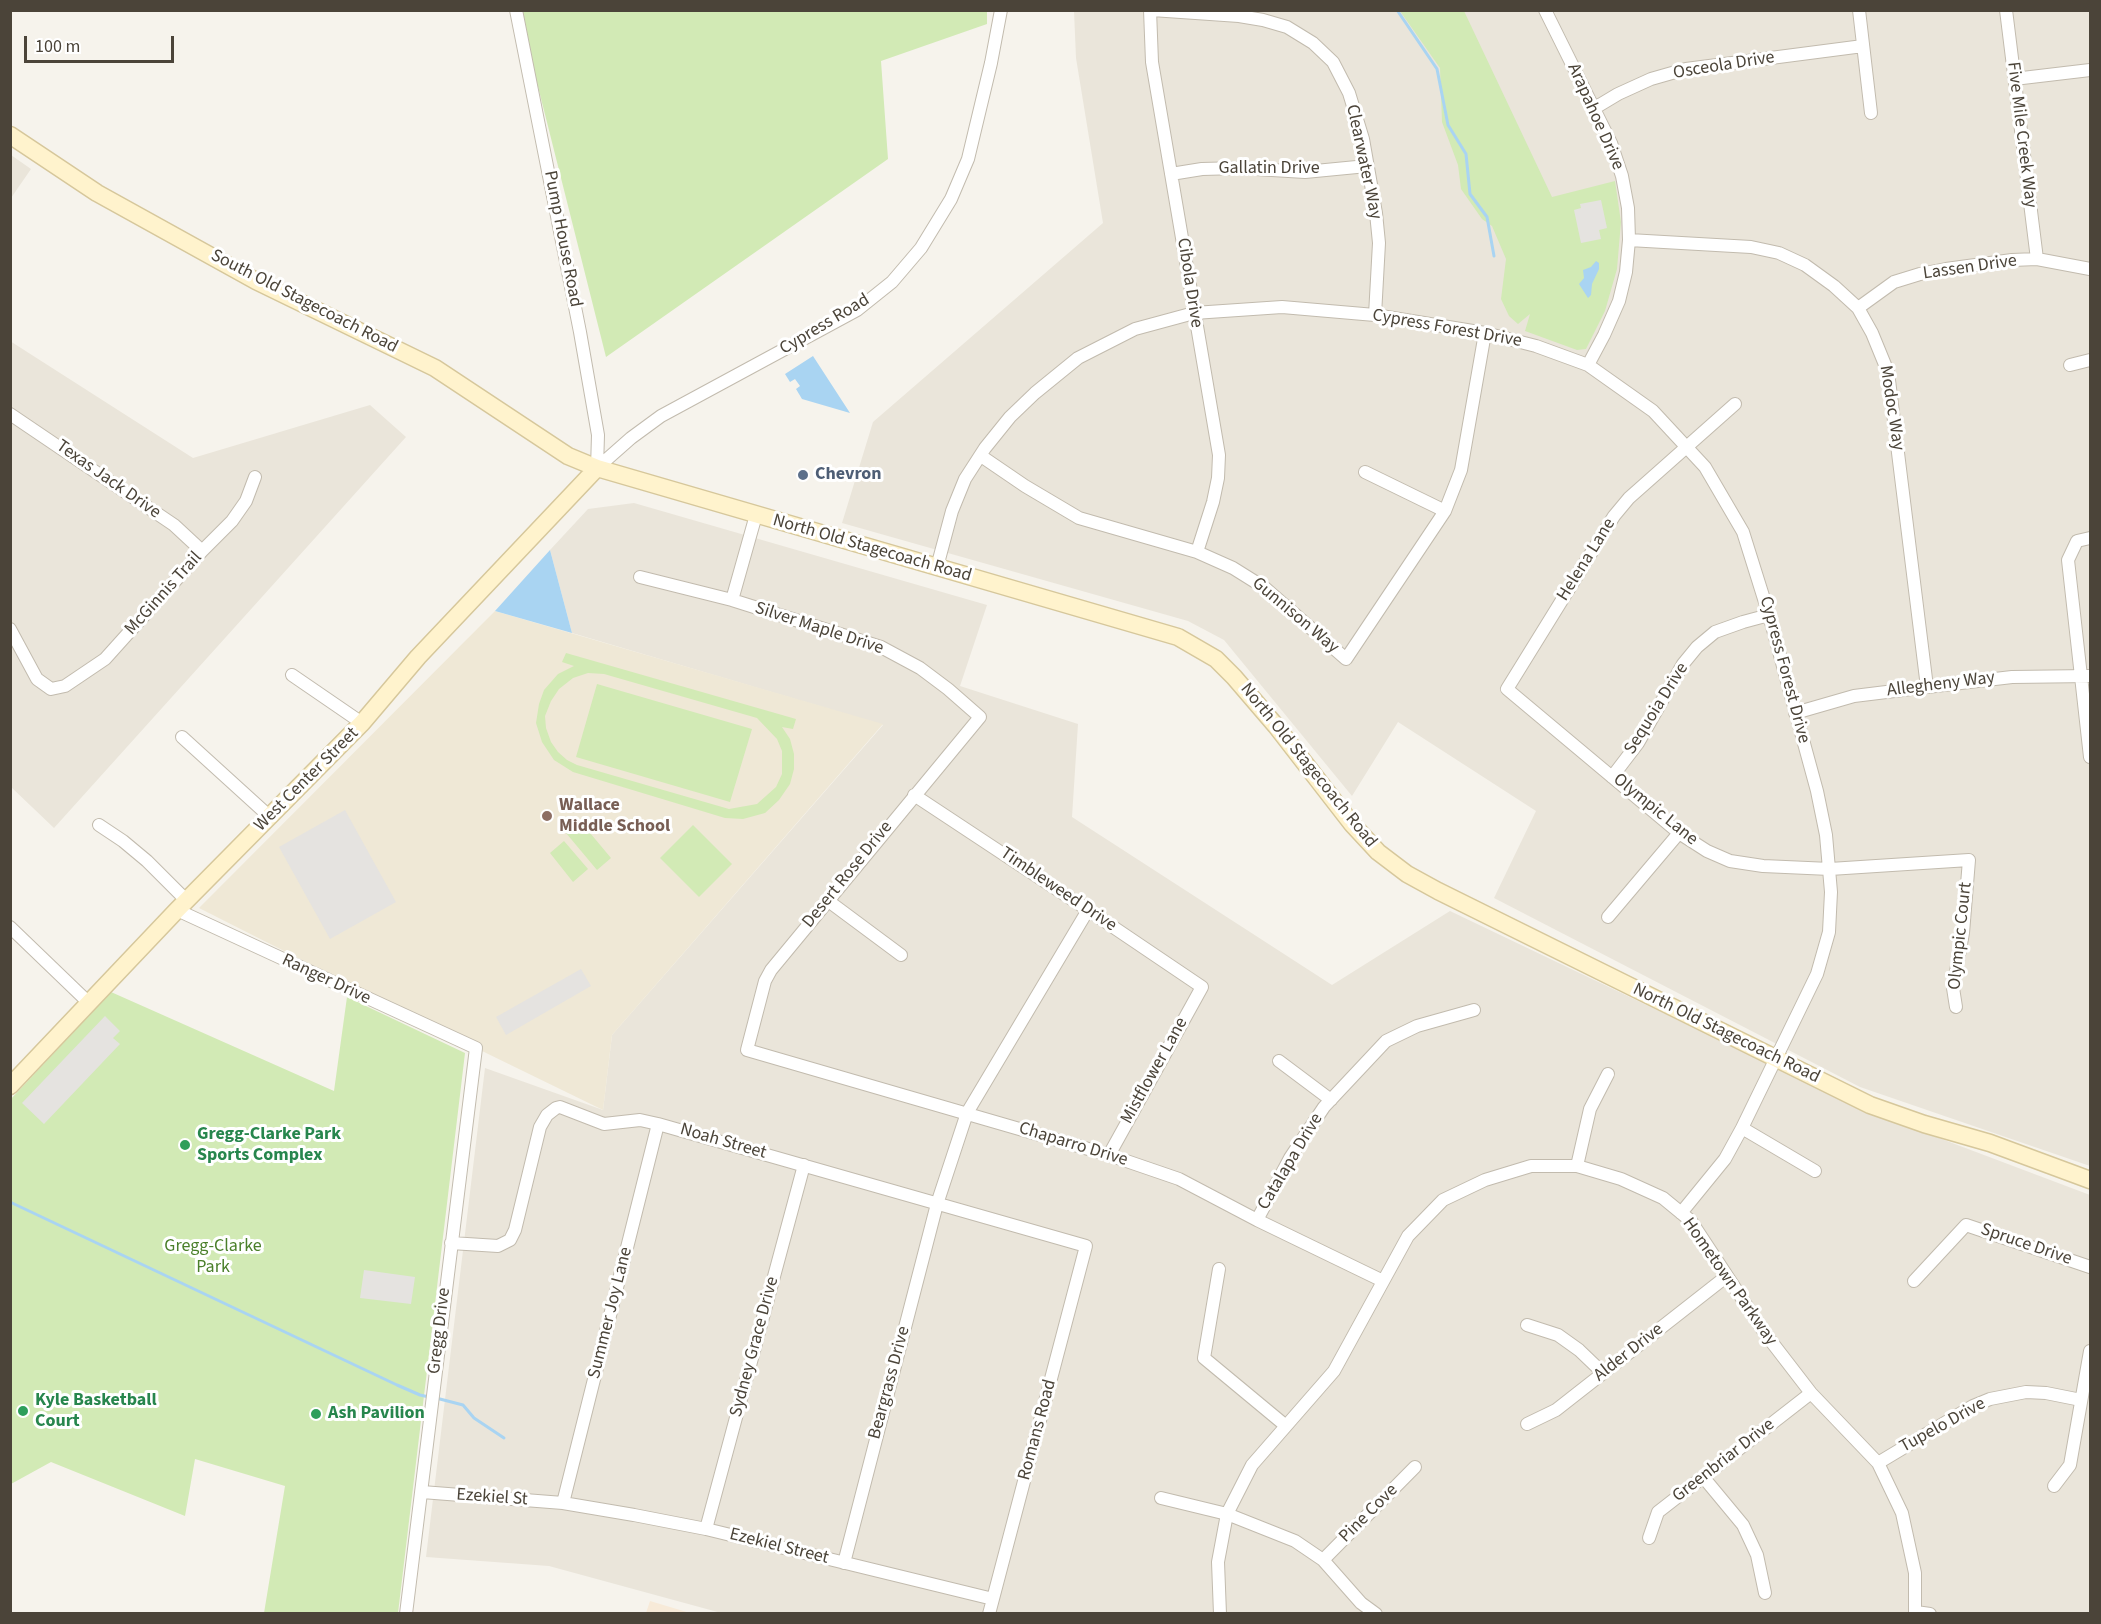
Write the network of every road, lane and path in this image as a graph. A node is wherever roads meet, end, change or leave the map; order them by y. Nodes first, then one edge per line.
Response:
1 (516, 10) edge
2 (1001, 10) edge
3 (1151, 10) edge
4 (1545, 10) edge
5 (1859, 10) edge
6 (2006, 10) edge
7 (1863, 46) junction
8 (2091, 70) edge
9 (2014, 79) junction
10 (1593, 109) junction
11 (1871, 113) dead end
12 (10, 135) edge
13 (1367, 166) junction
14 (1172, 174) junction
15 (1629, 240) junction
16 (2037, 259) junction
17 (2091, 268) edge
18 (1858, 308) junction
19 (1194, 313) junction
20 (1375, 315) junction
21 (1485, 333) junction
22 (2091, 360) edge
23 (1588, 365) junction
24 (2070, 365) dead end
25 (1735, 404) dead end
26 (10, 414) edge
27 (1687, 447) junction
28 (981, 456) junction
29 (597, 468) junction
30 (1365, 472) dead end
31 (255, 477) dead end
32 (1444, 511) junction
33 (756, 515) junction
34 (2091, 538) edge
35 (202, 551) junction
36 (1197, 552) junction
37 (937, 567) junction
38 (640, 577) dead end
39 (732, 600) junction
40 (1769, 615) junction
41 (12, 634) edge
42 (292, 675) dead end
43 (2086, 676) edge
44 (1927, 687) junction
45 (1507, 688) joint
46 (1795, 713) junction
47 (980, 717) joint
48 (362, 723) junction
49 (182, 737) dead end
50 (2091, 757) edge
51 (1612, 777) junction
52 (914, 795) junction
53 (270, 817) junction
54 (99, 825) dead end
55 (1679, 833) junction
56 (1830, 869) junction
57 (827, 900) junction
58 (182, 906) junction
59 (1088, 910) junction
60 (1608, 917) dead end
61 (10, 927) edge
62 (902, 955) dead end
63 (1202, 987) joint
64 (89, 1003) junction
65 (1956, 1006) dead end
66 (1474, 1010) dead end
67 (476, 1048) joint
68 (747, 1050) joint
69 (1776, 1059) junction
70 (1279, 1061) dead end
71 (1608, 1074) dead end
72 (11, 1085) edge
73 (1331, 1100) junction
74 (967, 1113) junction
75 (658, 1124) junction
76 (1742, 1128) junction
77 (1109, 1155) junction
78 (804, 1166) junction
79 (1577, 1166) junction
80 (1815, 1171) dead end
81 (2091, 1180) edge
82 (937, 1204) junction
83 (1681, 1213) junction
84 (1257, 1220) junction
85 (451, 1243) junction
86 (1086, 1246) joint
87 (2091, 1267) edge
88 (1219, 1269) dead end
89 (1727, 1276) junction
90 (1383, 1281) junction
91 (1914, 1281) dead end
92 (1527, 1325) dead end
93 (2091, 1351) edge
94 (1603, 1373) junction
95 (1811, 1393) junction
96 (2081, 1400) junction
97 (1527, 1424) dead end
98 (1286, 1426) junction
99 (1878, 1463) junction
100 (1415, 1467) dead end
101 (1704, 1478) junction
102 (2054, 1486) dead end
103 (422, 1492) junction
104 (1161, 1498) dead end
105 (563, 1503) junction
106 (1227, 1514) junction
107 (706, 1529) junction
108 (1649, 1538) dead end
109 (1323, 1560) junction
110 (844, 1563) junction
111 (1765, 1593) dead end
112 (993, 1599) junction
113 (1915, 1613) edge
114 (406, 1614) edge
115 (989, 1614) edge
116 (1220, 1614) edge
117 (1376, 1614) edge
118 (1930, 1614) edge

1 - 29 street, Pump House Road
2 - 29 street, Cypress Road
3 - 13 street, Clearwater Way
3 - 14 street, Cibola Drive
4 - 10 street, Arapahoe Drive
5 - 7 street
6 - 9 street, Five Mile Creek Way
7 - 10 street, Osceola Drive
7 - 11 street
8 - 9 street
9 - 16 street, Five Mile Creek Way
10 - 15 street, Arapahoe Drive
12 - 29 street, South Old Stagecoach Road
13 - 14 street, Gallatin Drive
13 - 20 street, Clearwater Way
14 - 19 street, Cibola Drive
15 - 18 street, Modoc Way
15 - 23 street, Arapahoe Drive
16 - 17 street, Lassen Drive
16 - 18 street, Lassen Drive
18 - 44 street, Modoc Way
19 - 20 street, Cypress Forest Drive
19 - 28 street, Cypress Forest Drive
19 - 36 street, Cibola Drive
20 - 21 street, Cypress Forest Drive
21 - 23 street, Cypress Forest Drive
21 - 32 street, Gunnison Way
22 - 24 street
23 - 27 street, Cypress Forest Drive
25 - 27 street, Helena Lane
26 - 35 street, Texas Jack Drive
27 - 40 street, Cypress Forest Drive
27 - 45 street, Helena Lane
28 - 36 street, Gunnison Way
28 - 37 street, Cypress Forest Drive
29 - 33 street, North Old Stagecoach Road
29 - 48 street, West Center Street
30 - 32 street
31 - 35 street, McGinnis Trail
32 - 36 street, Gunnison Way
33 - 37 street, North Old Stagecoach Road
33 - 39 street
34 - 43 street
35 - 41 street, McGinnis Trail
37 - 69 street, North Old Stagecoach Road
38 - 39 street, Silver Maple Drive
39 - 47 street, Silver Maple Drive
40 - 46 street, Cypress Forest Drive
40 - 51 street, Sequoia Drive
42 - 48 street
43 - 44 street, Allegheny Way
43 - 50 street
44 - 46 street, Allegheny Way
45 - 51 street, Olympic Lane
46 - 56 street, Cypress Forest Drive
47 - 52 street, Desert Rose Drive
48 - 53 street, West Center Street
49 - 53 street
51 - 55 street, Olympic Lane
52 - 57 street, Desert Rose Drive
52 - 59 street, Timbleweed Drive
53 - 58 street, West Center Street
54 - 58 street
55 - 56 street, Olympic Lane
55 - 60 street
56 - 65 street, Olympic Court
56 - 69 street, Cypress Forest Drive
57 - 62 street
57 - 68 street, Desert Rose Drive
58 - 64 street, West Center Street
58 - 67 street, Ranger Drive
59 - 63 street, Timbleweed Drive
59 - 74 street
61 - 64 street
63 - 77 street, Mistflower Lane
64 - 72 street, West Center Street
66 - 73 street, Catalapa Drive
67 - 85 street, Gregg Drive
68 - 74 street, Chaparro Drive
69 - 76 street, Cypress Forest Drive
69 - 81 street, North Old Stagecoach Road
70 - 73 street
71 - 79 street
73 - 84 street, Catalapa Drive
74 - 77 street, Chaparro Drive
74 - 82 street, Beargrass Drive
75 - 78 street, Noah Street
75 - 85 street, Noah Street
75 - 105 street, Summer Joy Lane
76 - 80 street
76 - 83 street, Cypress Forest Drive
77 - 84 street, Chaparro Drive
78 - 82 street, Noah Street
78 - 107 street, Sydney Grace Drive
79 - 83 street, Hometown Parkway
79 - 90 street, Hometown Parkway
82 - 86 street, Noah Street
82 - 110 street, Beargrass Drive
83 - 89 street, Hometown Parkway
84 - 90 street, Chaparro Drive
85 - 103 street, Gregg Drive
86 - 112 street, Romans Road
87 - 91 street, Spruce Drive
88 - 98 street
89 - 94 street, Alder Drive
89 - 95 street, Hometown Parkway
90 - 98 street, Hometown Parkway
92 - 94 street
93 - 96 street
94 - 97 street, Alder Drive
95 - 99 street, Hometown Parkway
95 - 101 street, Greenbriar Drive
96 - 99 street, Tupelo Drive
96 - 102 street
98 - 106 street, Hometown Parkway
99 - 113 street, Hometown Parkway
100 - 109 street, Pine Cove
101 - 108 street, Greenbriar Drive
101 - 111 street
103 - 105 street, Ezekiel St
103 - 114 street, Gregg Drive
104 - 106 street
105 - 107 street, Ezekiel Street
106 - 109 street
106 - 116 street, Hometown Parkway
107 - 110 street, Ezekiel Street
109 - 117 street
110 - 112 street, Ezekiel Street
112 - 115 street, Romans Road
113 - 118 street

